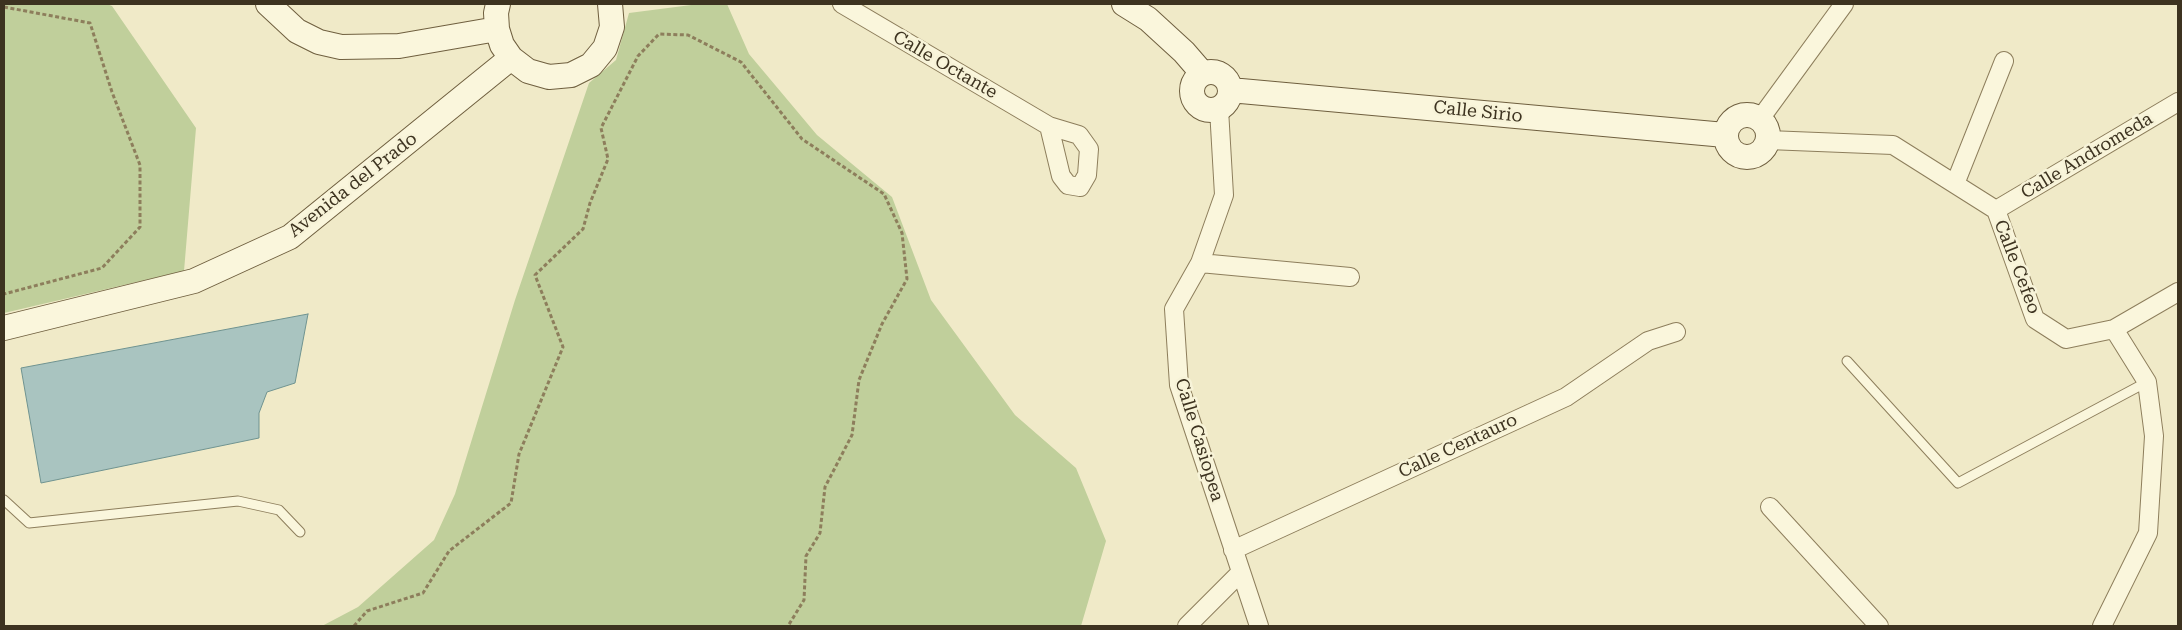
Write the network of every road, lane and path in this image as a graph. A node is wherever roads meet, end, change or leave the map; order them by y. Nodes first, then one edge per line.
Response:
1 (268, 4) edge
2 (498, 4) edge
3 (615, 4) edge
4 (842, 4) edge
5 (1124, 4) edge
6 (1844, 4) edge
7 (4, 7) edge
8 (497, 29) junction
9 (511, 58) junction
10 (2004, 61) dead end
11 (1203, 74) junction
12 (1225, 100) junction
13 (2178, 102) edge
14 (1049, 126) dead end
15 (1764, 129) junction
16 (1725, 135) junction
17 (1955, 184) junction
18 (1996, 210) junction
19 (1200, 263) junction
20 (1350, 277) dead end
21 (2178, 292) edge
22 (4, 294) edge
23 (4, 328) edge
24 (2114, 329) junction
25 (1676, 332) dead end
26 (1847, 361) dead end
27 (2147, 382) junction
28 (4, 500) edge
29 (1770, 508) dead end
30 (300, 532) dead end
31 (1233, 550) junction
32 (1241, 572) junction
33 (354, 626) edge
34 (788, 626) edge
35 (1187, 626) edge
36 (1259, 626) edge
37 (1879, 626) edge
38 (2102, 626) edge

1 - 8 street
2 - 8 street
3 - 9 street
4 - 14 street, Calle Octante
5 - 11 street
6 - 15 street
7 - 22 path
8 - 9 street
9 - 23 street, Avenida del Prado
10 - 17 street
11 - 12 street
11 - 12 street
12 - 16 street, Calle Sirio
12 - 19 street, Calle Casiopea
13 - 18 street, Calle Andromeda
15 - 16 street
15 - 16 street
15 - 17 street, Calle Cefeo
17 - 18 street, Calle Cefeo
18 - 24 street, Calle Cefeo
19 - 20 street
19 - 31 street, Calle Casiopea
21 - 24 street, Calle Cefeo
24 - 27 street
25 - 31 street, Calle Centauro
26 - 27 lane
27 - 38 street
28 - 30 lane
29 - 37 street
31 - 32 street, Calle Casiopea
32 - 35 street
32 - 36 street, Calle Casiopea
33 - 34 path

